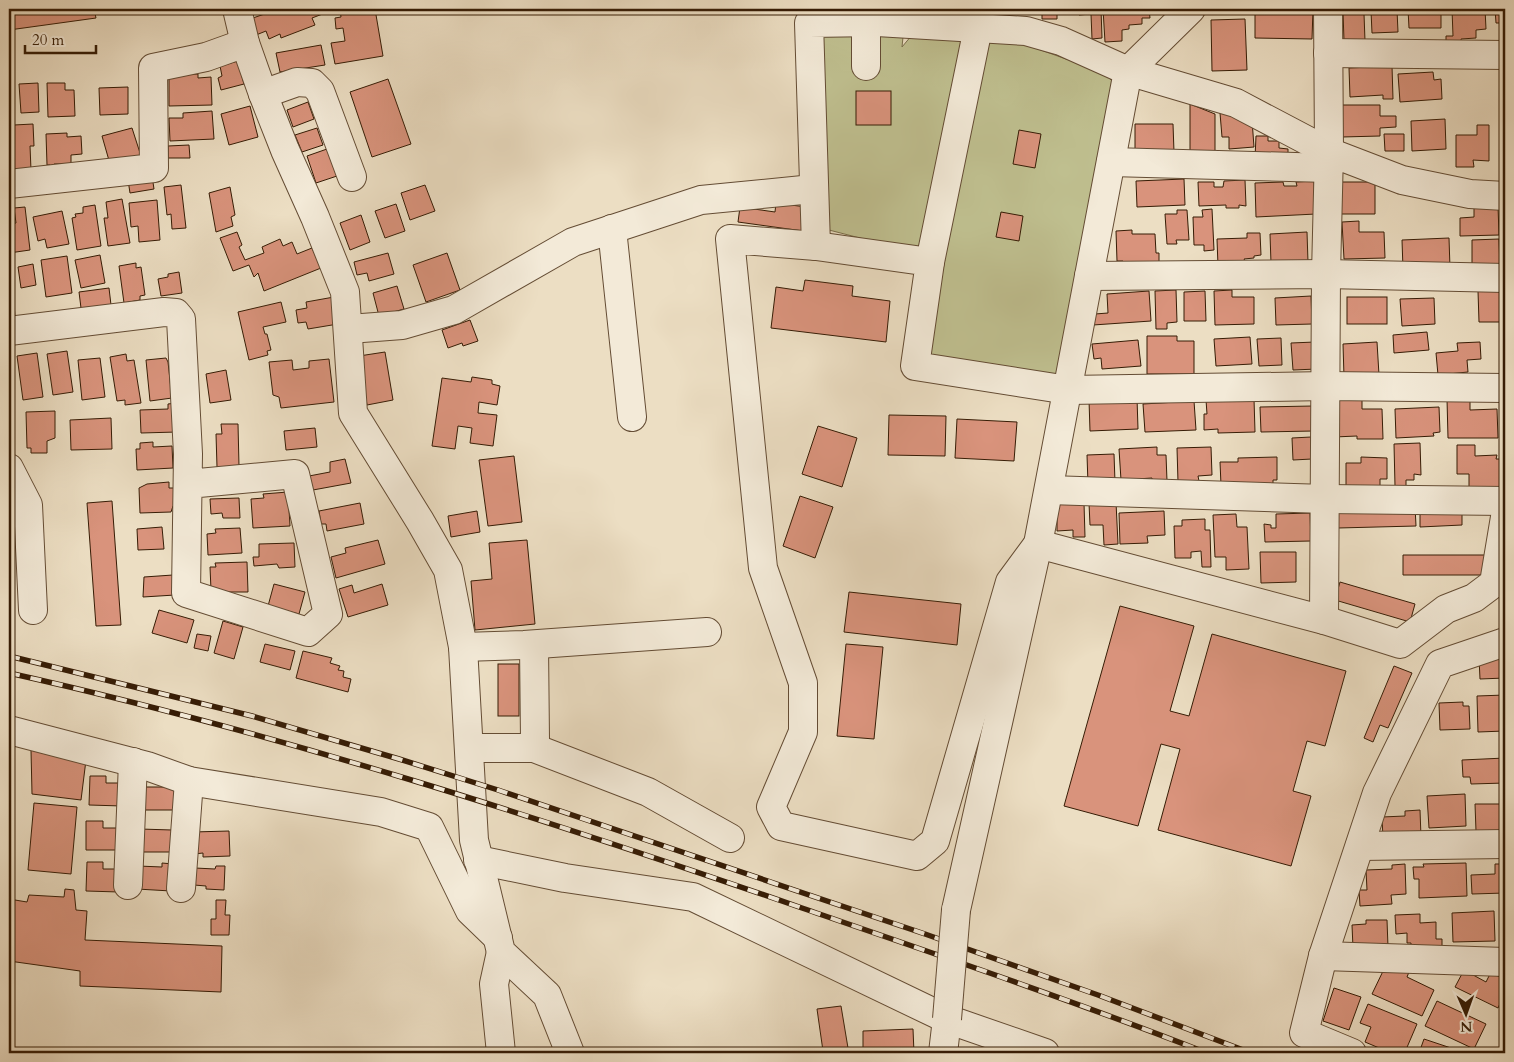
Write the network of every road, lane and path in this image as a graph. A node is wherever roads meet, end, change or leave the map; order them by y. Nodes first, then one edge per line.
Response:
1 (1191, 9) edge
2 (1328, 9) edge
3 (241, 10) edge
4 (874, 18) edge
5 (1026, 20) edge
6 (978, 28) junction
7 (245, 43) junction
8 (1328, 53) junction
9 (1505, 55) edge
10 (866, 66) dead end
11 (1128, 71) junction
12 (263, 94) junction
13 (1329, 160) junction
14 (1111, 162) junction
15 (352, 177) dead end
16 (9, 184) edge
17 (813, 189) junction
18 (1505, 196) edge
19 (612, 229) junction
20 (816, 246) junction
21 (930, 262) junction
22 (1326, 274) junction
23 (1089, 276) junction
24 (1505, 278) edge
25 (349, 329) junction
26 (9, 331) edge
27 (1327, 386) junction
28 (1505, 388) edge
29 (1068, 390) junction
30 (632, 417) dead end
31 (9, 468) edge
32 (188, 484) junction
33 (1049, 490) junction
34 (1326, 499) junction
35 (1505, 501) edge
36 (1505, 516) edge
37 (1038, 544) junction
38 (33, 610) dead end
39 (1324, 620) junction
40 (707, 632) dead end
41 (1505, 642) edge
42 (534, 645) junction
43 (463, 647) junction
44 (9, 730) edge
45 (535, 740) dead end
46 (469, 748) junction
47 (133, 762) junction
48 (190, 781) junction
49 (730, 838) dead end
50 (1505, 844) edge
51 (1360, 846) junction
52 (478, 860) junction
53 (128, 885) dead end
54 (180, 888) dead end
55 (500, 945) junction
56 (1323, 956) junction
57 (1505, 962) edge
58 (947, 1019) junction
59 (501, 1053) edge
60 (570, 1053) edge
61 (943, 1053) edge
62 (1045, 1053) edge
63 (1352, 1053) edge

1 - 11 street
2 - 8 street
3 - 7 street
4 - 6 street
4 - 10 street
4 - 17 street
5 - 6 street
5 - 11 street
6 - 21 street
7 - 12 street
7 - 16 street
8 - 9 street
8 - 13 street
11 - 13 street
11 - 14 street
12 - 15 street
12 - 25 street
13 - 14 street
13 - 18 street
13 - 22 street
14 - 23 street
17 - 19 street
17 - 20 street
19 - 25 street
19 - 30 street
20 - 21 street
20 - 37 street
21 - 29 street
22 - 23 street
22 - 24 street
22 - 27 street
23 - 29 street
25 - 43 street
26 - 32 street
27 - 28 street
27 - 29 street
27 - 34 street
29 - 33 street
31 - 38 street
32 - 32 street
33 - 34 street
33 - 37 street
34 - 35 street
34 - 39 street
36 - 39 street
37 - 39 street
37 - 58 street, bridge
40 - 42 street
41 - 51 street
42 - 43 street
42 - 45 street
43 - 46 street
44 - 47 street
46 - 49 street
46 - 52 street
47 - 48 street
47 - 53 street
48 - 54 street
48 - 55 street
50 - 51 street
51 - 56 street
52 - 55 street
52 - 58 street
55 - 59 street
55 - 60 street
56 - 57 street
56 - 63 street
58 - 61 street
58 - 62 street

